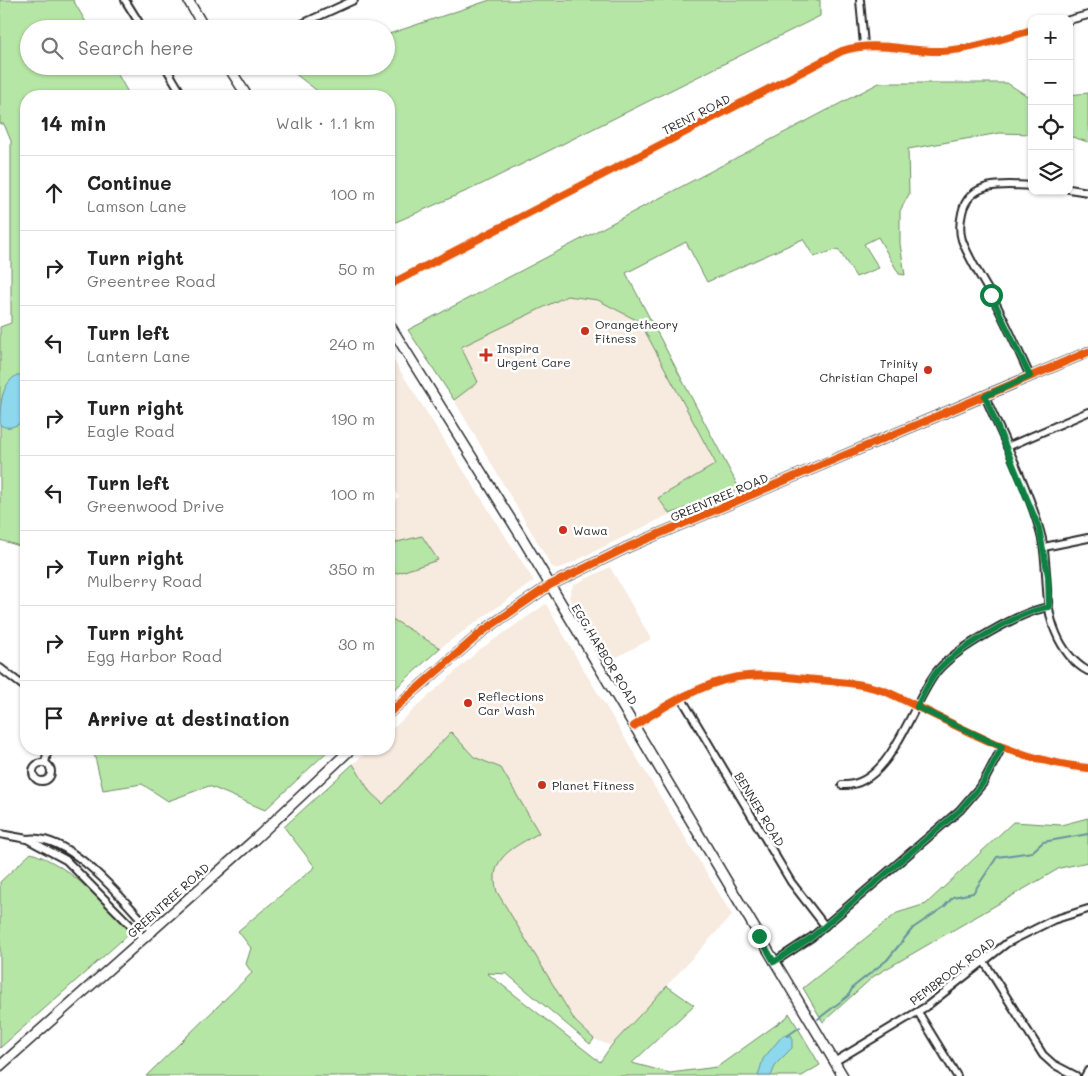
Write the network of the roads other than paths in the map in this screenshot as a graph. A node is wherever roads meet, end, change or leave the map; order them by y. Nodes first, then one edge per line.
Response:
1 (126, 0) edge
2 (188, 0) edge
3 (354, 0) edge
4 (860, 0) edge
5 (1088, 15) edge
6 (1073, 19) edge
7 (138, 20) edge
8 (200, 20) edge
9 (310, 20) edge
10 (1028, 31) edge
11 (864, 46) junction
12 (170, 75) edge
13 (234, 75) edge
14 (179, 90) edge
15 (243, 90) edge
16 (1028, 186) edge
17 (1073, 190) edge
18 (1088, 192) edge
19 (395, 282) edge
20 (395, 334) edge
21 (1088, 352) edge
22 (1030, 376) junction
23 (985, 396) junction
24 (1088, 412) edge
25 (1006, 447) junction
26 (1088, 538) edge
27 (1044, 547) junction
28 (550, 586) junction
29 (1049, 607) junction
30 (0, 668) edge
31 (1088, 670) edge
32 (20, 683) edge
33 (682, 699) junction
34 (917, 707) junction
35 (395, 708) edge
36 (634, 726) junction
37 (1002, 747) junction
38 (47, 755) edge
39 (344, 755) edge
40 (45, 763) dead end
41 (1088, 768) edge
42 (842, 785) dead end
43 (0, 834) edge
44 (28, 838) junction
45 (1088, 909) edge
46 (824, 926) junction
47 (152, 932) junction
48 (144, 939) junction
49 (983, 960) junction
50 (774, 962) junction
51 (918, 1012) junction
52 (834, 1062) junction
53 (0, 1066) edge
54 (1088, 1071) edge
55 (843, 1076) edge
56 (957, 1076) edge
57 (1076, 1076) edge
58 (1085, 1076) edge

1 - 7 street
2 - 8 street
3 - 9 street
4 - 11 street
5 - 6 street
10 - 11 street, TRENT ROAD
11 - 19 street, TRENT ROAD
12 - 14 street
13 - 15 street
16 - 22 street
17 - 18 street
20 - 28 street, EGG HARBOR ROAD
21 - 22 street, GREENTREE ROAD
22 - 23 street, GREENTREE ROAD
23 - 25 street
23 - 28 street, GREENTREE ROAD
24 - 25 street
25 - 27 street
26 - 27 street
27 - 29 street
28 - 35 street, GREENTREE ROAD
28 - 36 street, EGG HARBOR ROAD
29 - 31 street
29 - 34 street
30 - 32 street
33 - 34 street
33 - 36 street
33 - 46 street, BENNER ROAD
34 - 37 street
34 - 42 street
36 - 50 street, EGG HARBOR ROAD
37 - 41 street
37 - 46 street
38 - 40 street
39 - 47 street, GREENTREE ROAD
43 - 44 street
44 - 47 street
44 - 48 street
45 - 49 street, PEMBROOK ROAD
46 - 50 street
47 - 48 street, GREENTREE ROAD
48 - 53 street, GREENTREE ROAD
49 - 51 street, PEMBROOK ROAD
49 - 57 street
50 - 52 street, EGG HARBOR ROAD
51 - 52 street, PEMBROOK ROAD
51 - 56 street
52 - 55 street, EGG HARBOR ROAD
54 - 58 street

